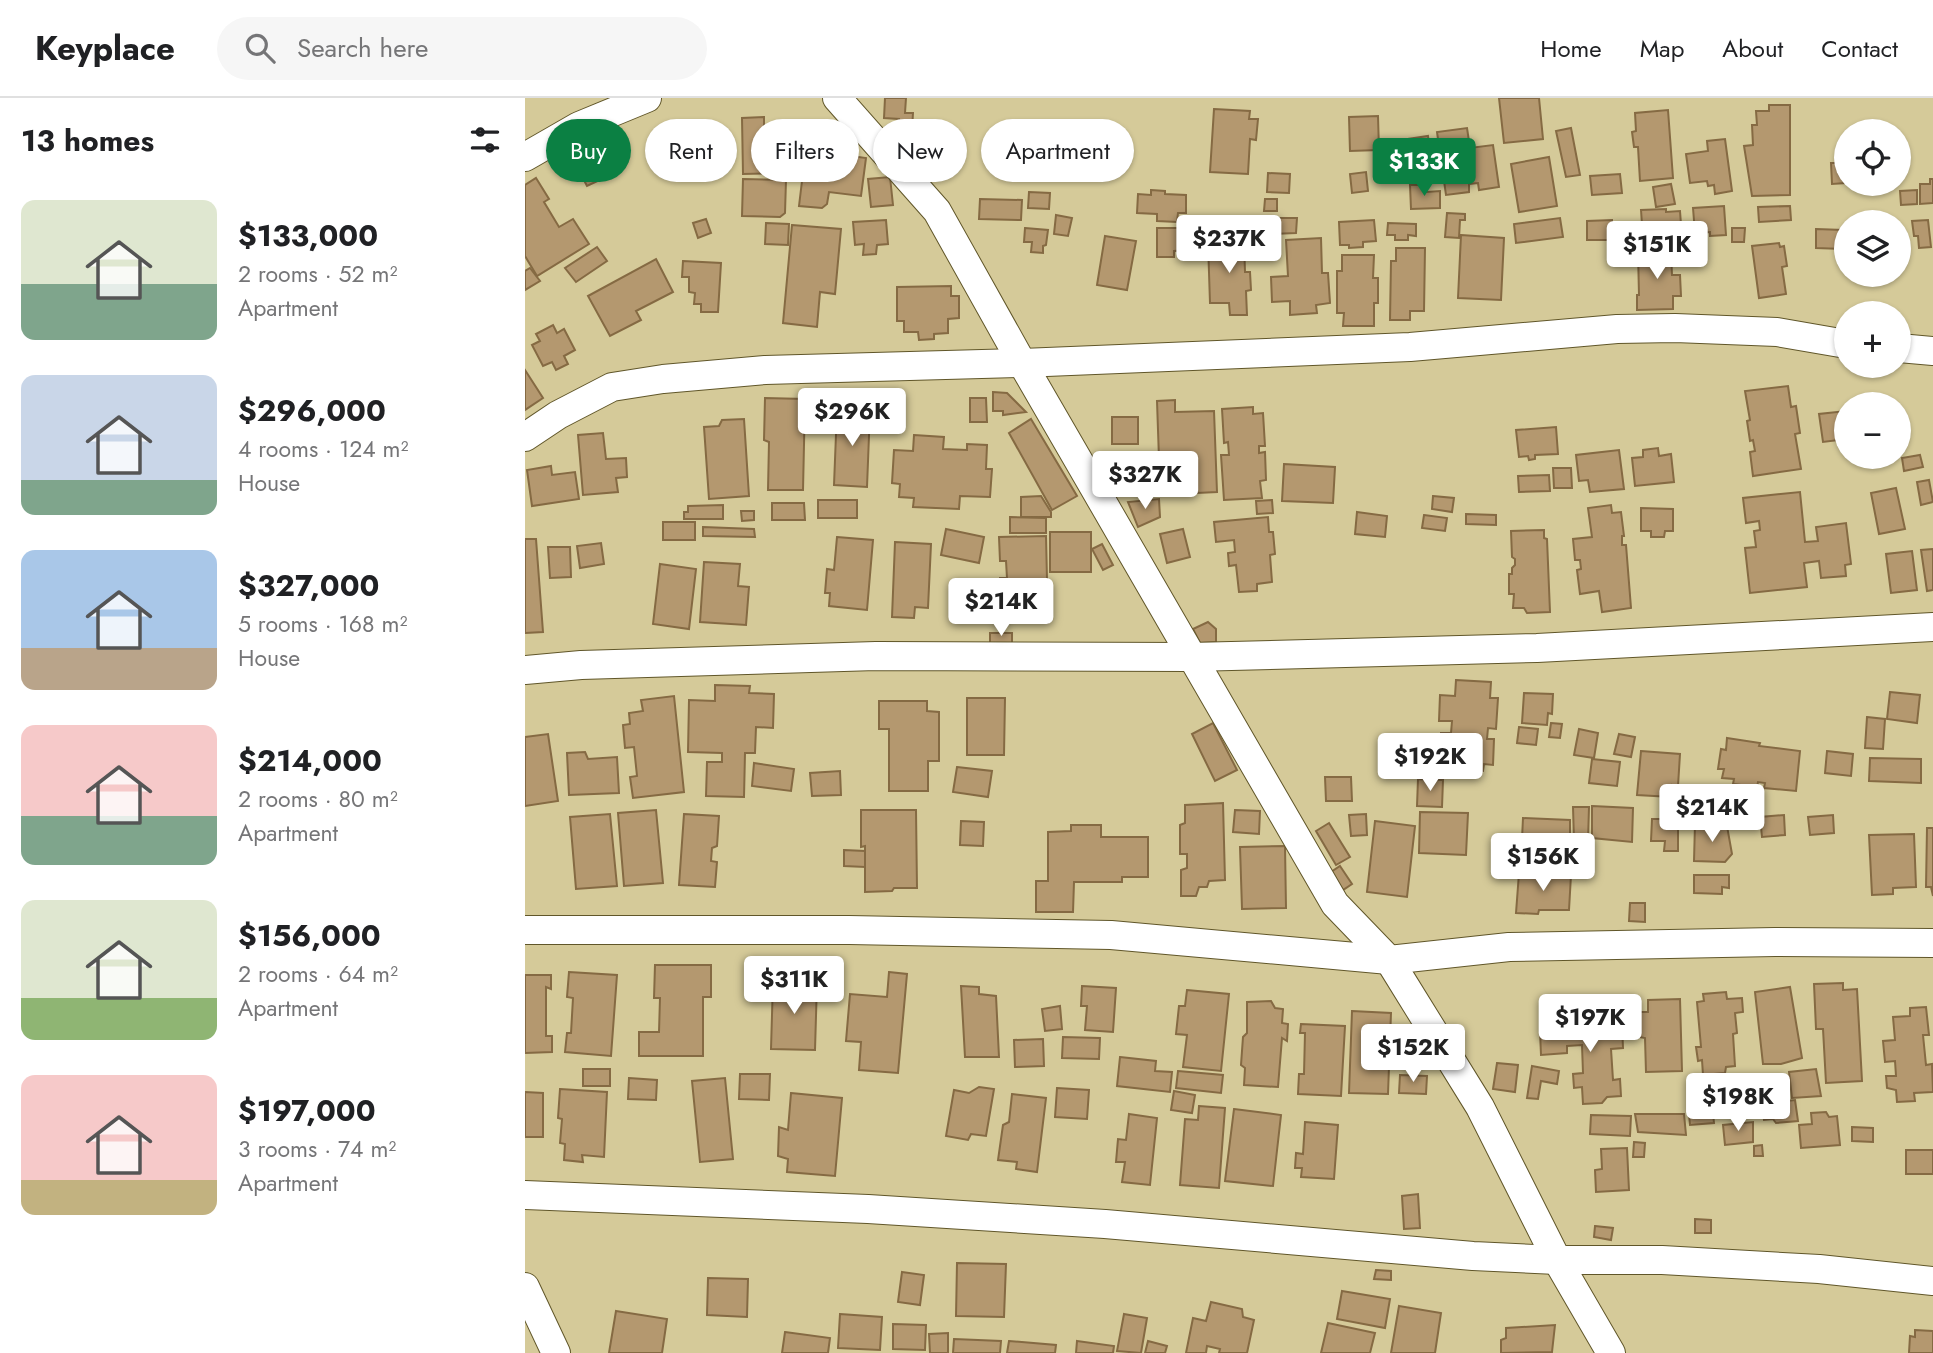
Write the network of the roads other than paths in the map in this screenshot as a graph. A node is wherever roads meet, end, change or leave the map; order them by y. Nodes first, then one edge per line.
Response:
1 (647, 98) edge
2 (837, 98) edge
3 (525, 157) edge
4 (1834, 342) edge
5 (1911, 349) edge
6 (1933, 351) edge
7 (1022, 363) junction
8 (525, 437) edge
9 (1933, 627) edge
10 (1191, 657) junction
11 (525, 670) edge
12 (525, 930) edge
13 (1933, 943) edge
14 (1389, 960) junction
15 (525, 1195) edge
16 (1557, 1260) junction
17 (1933, 1281) edge
18 (525, 1287) edge
19 (556, 1353) edge
20 (1611, 1353) edge

1 - 3 street
2 - 7 street
4 - 7 street
5 - 6 street
7 - 8 street
7 - 10 street
9 - 10 street
10 - 11 street
10 - 14 street
12 - 14 street
13 - 14 street
14 - 16 street
15 - 16 street
16 - 17 street
16 - 20 street
18 - 19 street

